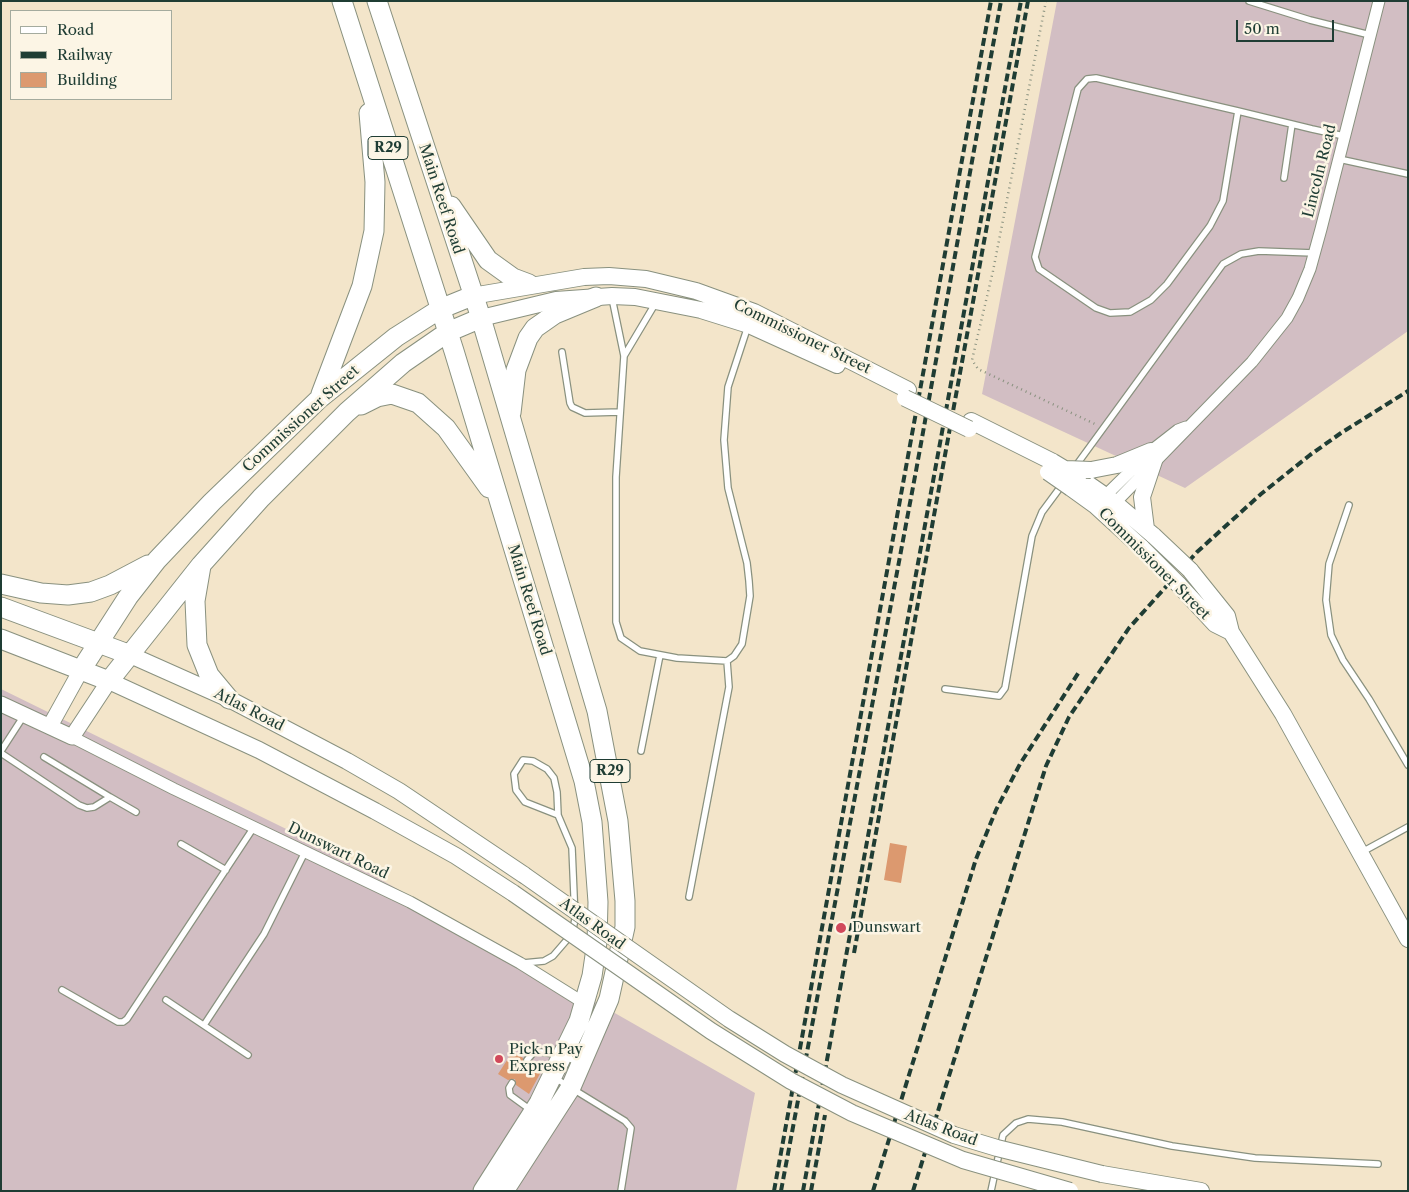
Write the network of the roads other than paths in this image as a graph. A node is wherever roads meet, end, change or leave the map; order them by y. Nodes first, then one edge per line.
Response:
1 (342, 1) edge
2 (378, 1) edge
3 (1249, 1) edge
4 (1379, 1) edge
5 (1370, 34) junction
6 (366, 81) junction
7 (1238, 111) junction
8 (1292, 124) junction
9 (1344, 136) junction
10 (1339, 159) junction
11 (1408, 174) edge
12 (1284, 178) dead end
13 (435, 179) junction
14 (1314, 253) junction
15 (529, 284) junction
16 (472, 296) junction
17 (604, 296) junction
18 (658, 300) junction
19 (440, 309) junction
20 (481, 318) junction
21 (751, 319) junction
22 (448, 332) junction
23 (562, 352) dead end
24 (624, 356) junction
25 (320, 398) junction
26 (347, 412) junction
27 (620, 412) junction
28 (510, 420) junction
29 (1153, 456) junction
30 (1068, 473) junction
31 (497, 499) junction
32 (1105, 504) junction
33 (1349, 505) dead end
34 (1150, 532) junction
35 (157, 560) junction
36 (201, 565) junction
37 (1, 584) edge
38 (1, 607) edge
39 (1231, 632) junction
40 (1, 639) edge
41 (97, 643) junction
42 (128, 654) junction
43 (660, 655) junction
44 (727, 660) junction
45 (81, 670) junction
46 (109, 681) junction
47 (945, 689) dead end
48 (228, 699) junction
49 (1, 704) edge
50 (24, 715) junction
51 (50, 726) junction
52 (72, 737) junction
53 (641, 751) dead end
54 (1, 752) edge
55 (44, 757) dead end
56 (1408, 765) edge
57 (110, 797) junction
58 (136, 812) dead end
59 (558, 815) junction
60 (254, 827) junction
61 (1408, 827) edge
62 (181, 844) dead end
63 (305, 852) junction
64 (1360, 853) junction
65 (226, 870) junction
66 (689, 897) dead end
67 (1408, 939) edge
68 (520, 963) junction
69 (62, 990) dead end
70 (166, 1000) dead end
71 (584, 1003) junction
72 (204, 1025) junction
73 (248, 1055) dead end
74 (564, 1056) junction
75 (527, 1060) dead end
76 (581, 1064) junction
77 (554, 1077) junction
78 (512, 1083) dead end
79 (571, 1087) junction
80 (534, 1112) junction
81 (1378, 1164) dead end
82 (483, 1191) edge
83 (504, 1191) edge
84 (621, 1191) edge
85 (991, 1191) edge
86 (1070, 1191) edge
87 (1201, 1191) edge

1 - 6 main road, Main Reef Road / R29
2 - 13 main road, Main Reef Road / R29
3 - 5 lane
4 - 5 street, Lincoln Road
5 - 9 street, Lincoln Road
6 - 19 main road, Main Reef Road / R29
6 - 25 main road
7 - 7 lane
7 - 8 lane
8 - 9 lane
8 - 12 lane
9 - 10 street, Lincoln Road
10 - 11 lane
10 - 14 street, Lincoln Road
13 - 15 main road
13 - 16 main road, Main Reef Road / R29
14 - 29 street, Lincoln Road
14 - 47 lane
15 - 16 main road, Commissioner Street
15 - 21 main road, Commissioner Street
16 - 19 main road, Commissioner Street
16 - 20 main road, Main Reef Road / R29
17 - 18 main road, Commissioner Street
17 - 20 main road, Commissioner Street
17 - 24 lane
17 - 28 main road
18 - 21 main road, Commissioner Street
18 - 24 lane
19 - 22 main road, Main Reef Road / R29
19 - 25 main road, Commissioner Street
20 - 22 main road, Commissioner Street
20 - 28 main road, Main Reef Road / R29
21 - 30 main road, Commissioner Street
21 - 44 lane
22 - 26 main road, Commissioner Street
22 - 31 main road, Main Reef Road / R29
23 - 27 lane
24 - 27 lane
25 - 35 main road, Commissioner Street
26 - 31 main road
26 - 36 main road, Commissioner Street
27 - 43 lane
28 - 76 main road, Main Reef Road / R29
29 - 30 main road
29 - 32 street, Lincoln Road
29 - 34 main road
30 - 32 main road, Commissioner Street
31 - 71 main road, Main Reef Road / R29
32 - 34 main road, Commissioner Street
32 - 39 main road, Commissioner Street, bridge
33 - 56 lane
34 - 39 main road, Commissioner Street, bridge
35 - 37 main road
35 - 41 main road, Commissioner Street
36 - 42 main road, Commissioner Street
36 - 48 main road
38 - 41 main road, Atlas Road
39 - 64 main road, Commissioner Street
40 - 45 main road, Atlas Road
41 - 42 main road, Atlas Road
41 - 45 main road, Commissioner Street
42 - 46 main road, Commissioner Street
42 - 48 main road, Atlas Road
43 - 44 lane
43 - 53 lane
44 - 66 lane
45 - 46 main road, Atlas Road
45 - 51 street
46 - 52 street
46 - 86 main road, Atlas Road, bridge
48 - 87 main road, Atlas Road, bridge
49 - 50 street
50 - 51 street
50 - 54 lane
51 - 52 street
52 - 60 street, Dunswart Road
54 - 57 lane
55 - 57 lane
57 - 58 lane
59 - 59 lane
59 - 68 lane
60 - 63 street, Dunswart Road
60 - 65 lane
61 - 64 lane
62 - 65 lane
63 - 68 street, Dunswart Road
63 - 72 lane
64 - 67 main road, Commissioner Street
65 - 69 lane
68 - 71 street, Dunswart Road
70 - 72 lane
71 - 74 main road, Main Reef Road / R29
72 - 73 lane
74 - 75 lane
74 - 76 lane
74 - 77 main road, Main Reef Road / R29
76 - 79 main road, Main Reef Road / R29
77 - 79 lane
77 - 80 main road, Main Reef Road / R29
78 - 80 lane
79 - 83 main road, Main Reef Road / R29
79 - 84 lane
80 - 82 main road, Main Reef Road / R29
81 - 85 lane

